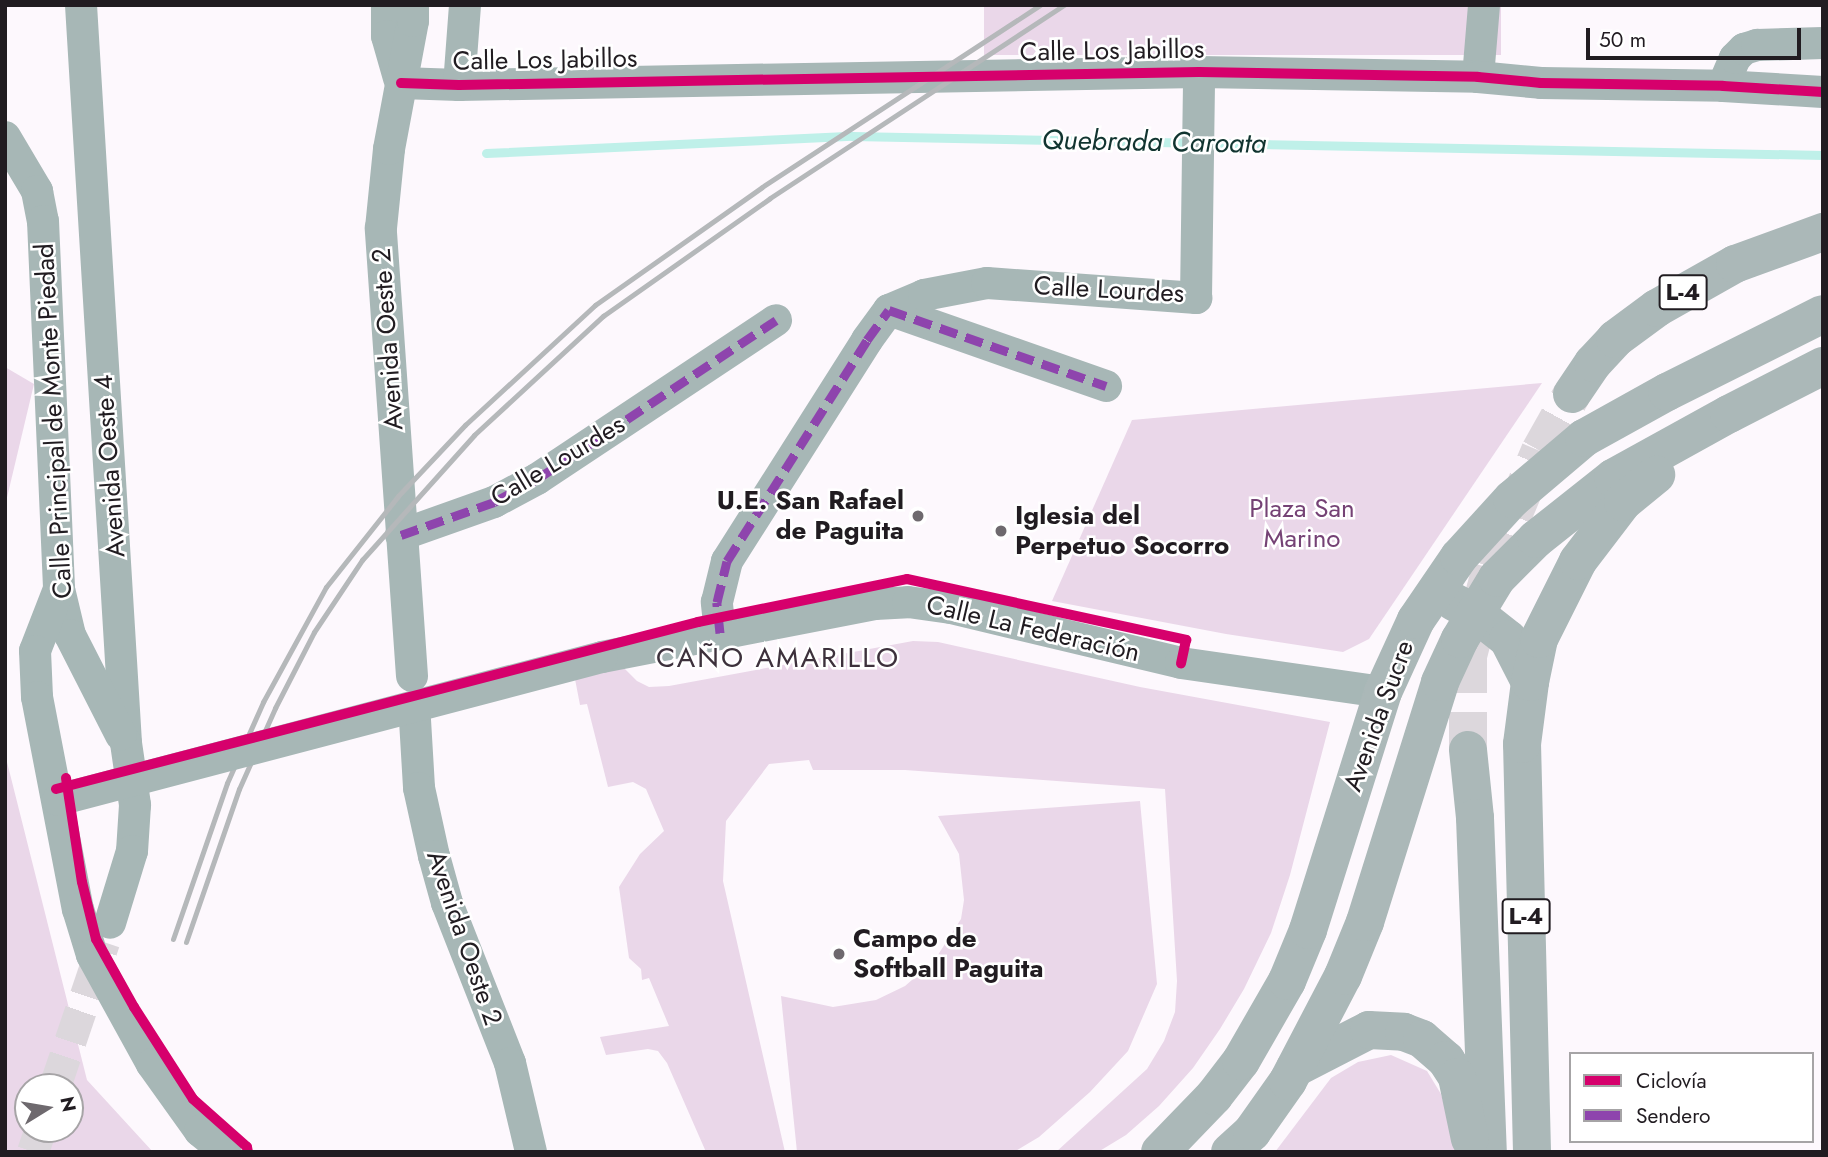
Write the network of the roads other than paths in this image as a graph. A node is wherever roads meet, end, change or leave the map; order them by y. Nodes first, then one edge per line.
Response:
1 (81, 5) edge
2 (387, 5) edge
3 (413, 5) edge
4 (465, 5) edge
5 (1484, 5) edge
6 (1823, 43) edge
7 (1199, 72) junction
8 (1478, 77) junction
9 (401, 83) junction
10 (459, 85) junction
11 (1723, 86) junction
12 (1821, 92) edge
13 (5, 137) edge
14 (1823, 232) edge
15 (889, 310) junction
16 (1823, 314) edge
17 (776, 320) dead end
18 (1823, 366) edge
19 (1106, 386) dead end
20 (1572, 394) tunnel mouth
21 (1729, 414) junction
22 (401, 535) junction
23 (59, 589) junction
24 (1434, 592) junction
25 (1475, 613) junction
26 (720, 633) junction
27 (412, 676) dead end
28 (1530, 681) junction
29 (1383, 692) junction
30 (415, 720) dead end
31 (126, 743) junction
32 (1468, 750) tunnel mouth
33 (56, 799) junction
34 (110, 923) tunnel mouth
35 (1296, 1068) junction
36 (226, 1152) edge
37 (531, 1152) edge
38 (1160, 1152) edge
39 (1230, 1152) edge
40 (1472, 1152) edge
41 (1488, 1152) edge
42 (1532, 1152) edge

1 - 31 street, Avenida Oeste 4
2 - 9 street, Avenida Oeste 2
3 - 9 street
4 - 10 street, Calle Los Jabillos
5 - 8 street
6 - 11 street
7 - 8 street, Calle Los Jabillos
7 - 10 street, Calle Los Jabillos
7 - 15 street, Calle Lourdes
8 - 11 street, Calle Los Jabillos
9 - 10 street, Calle Los Jabillos
9 - 22 street, Avenida Oeste 2
11 - 12 street, Calle Los Jabillos
13 - 23 street, Calle Principal de Monte Piedad
14 - 20 main road, L-4
15 - 19 street
15 - 26 street
16 - 24 main road, Avenida Sucre
17 - 22 street, Calle Lourdes
18 - 21 main road, Avenida Sucre / L-4
21 - 25 main road, Avenida Sucre / L-4
21 - 28 main road, L-4
22 - 27 street, Avenida Oeste 2
23 - 31 street, Calle Principal de Monte Piedad
23 - 33 street
24 - 25 main road
24 - 29 main road, Avenida Sucre
25 - 28 main road
25 - 35 main road, Avenida Sucre / L-4
26 - 29 street, Calle La Federación
26 - 33 street, Calle La Federación, bridge
28 - 42 main road, L-4
29 - 38 main road, Avenida Sucre
30 - 37 street, Avenida Oeste 2
31 - 34 street, Avenida Oeste 4
32 - 41 main road, L-4
33 - 36 street
35 - 39 main road, Avenida Sucre
35 - 40 main road

